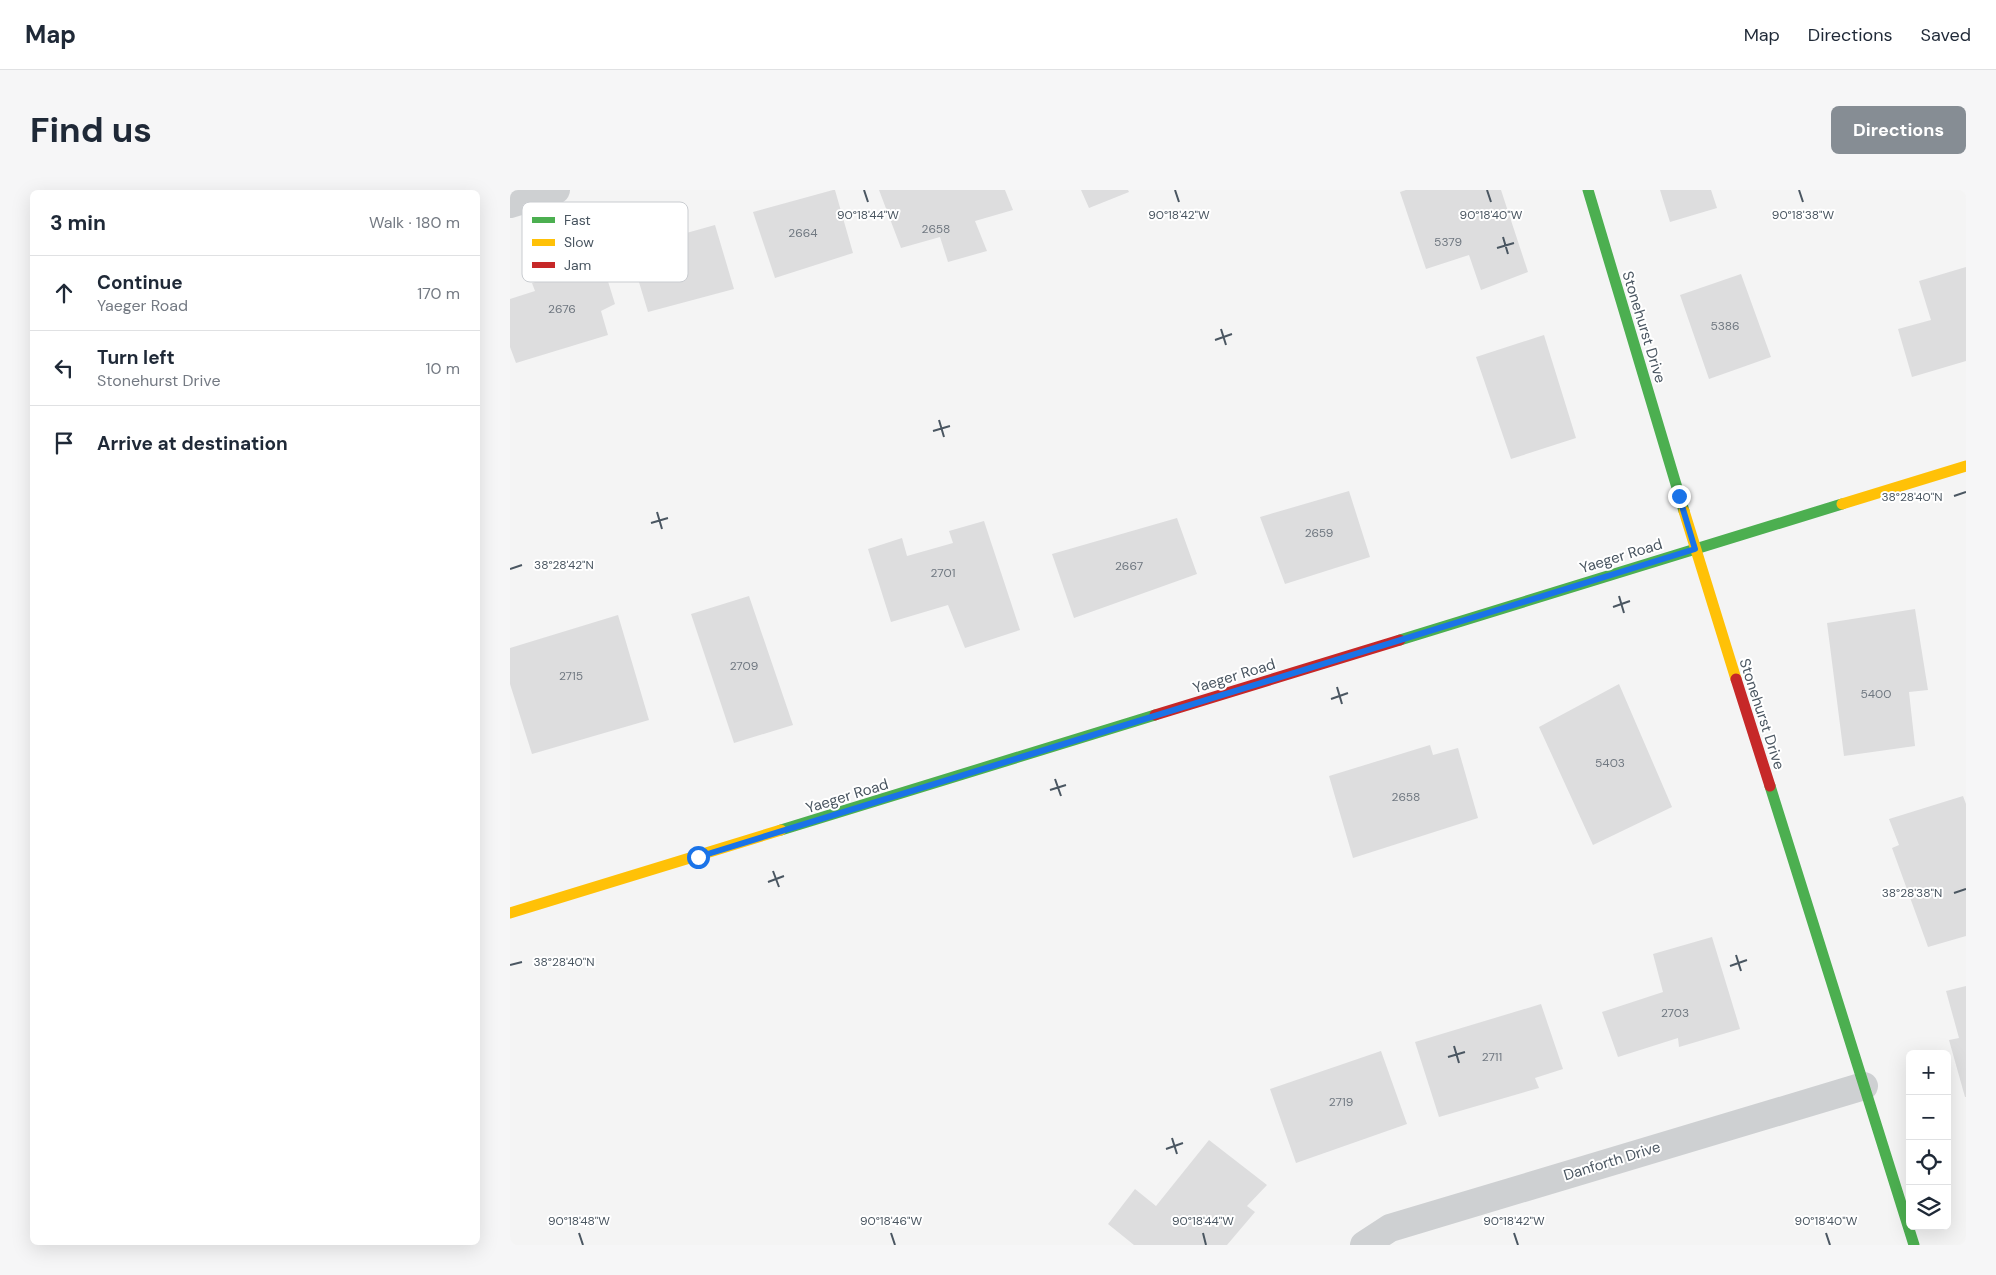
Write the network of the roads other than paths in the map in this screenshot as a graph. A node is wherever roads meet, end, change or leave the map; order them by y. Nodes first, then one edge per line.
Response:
1 (556, 190) edge
2 (1588, 190) edge
3 (510, 204) edge
4 (1966, 466) edge
5 (1695, 549) junction
6 (510, 914) edge
7 (1864, 1086) junction
8 (1364, 1245) edge
9 (1914, 1245) edge

1 - 3 street
2 - 5 street, Stonehurst Drive
4 - 5 street, Yaeger Road
5 - 6 street, Yaeger Road
5 - 7 street, Stonehurst Drive
7 - 8 street, Danforth Drive
7 - 9 street, Stonehurst Drive

